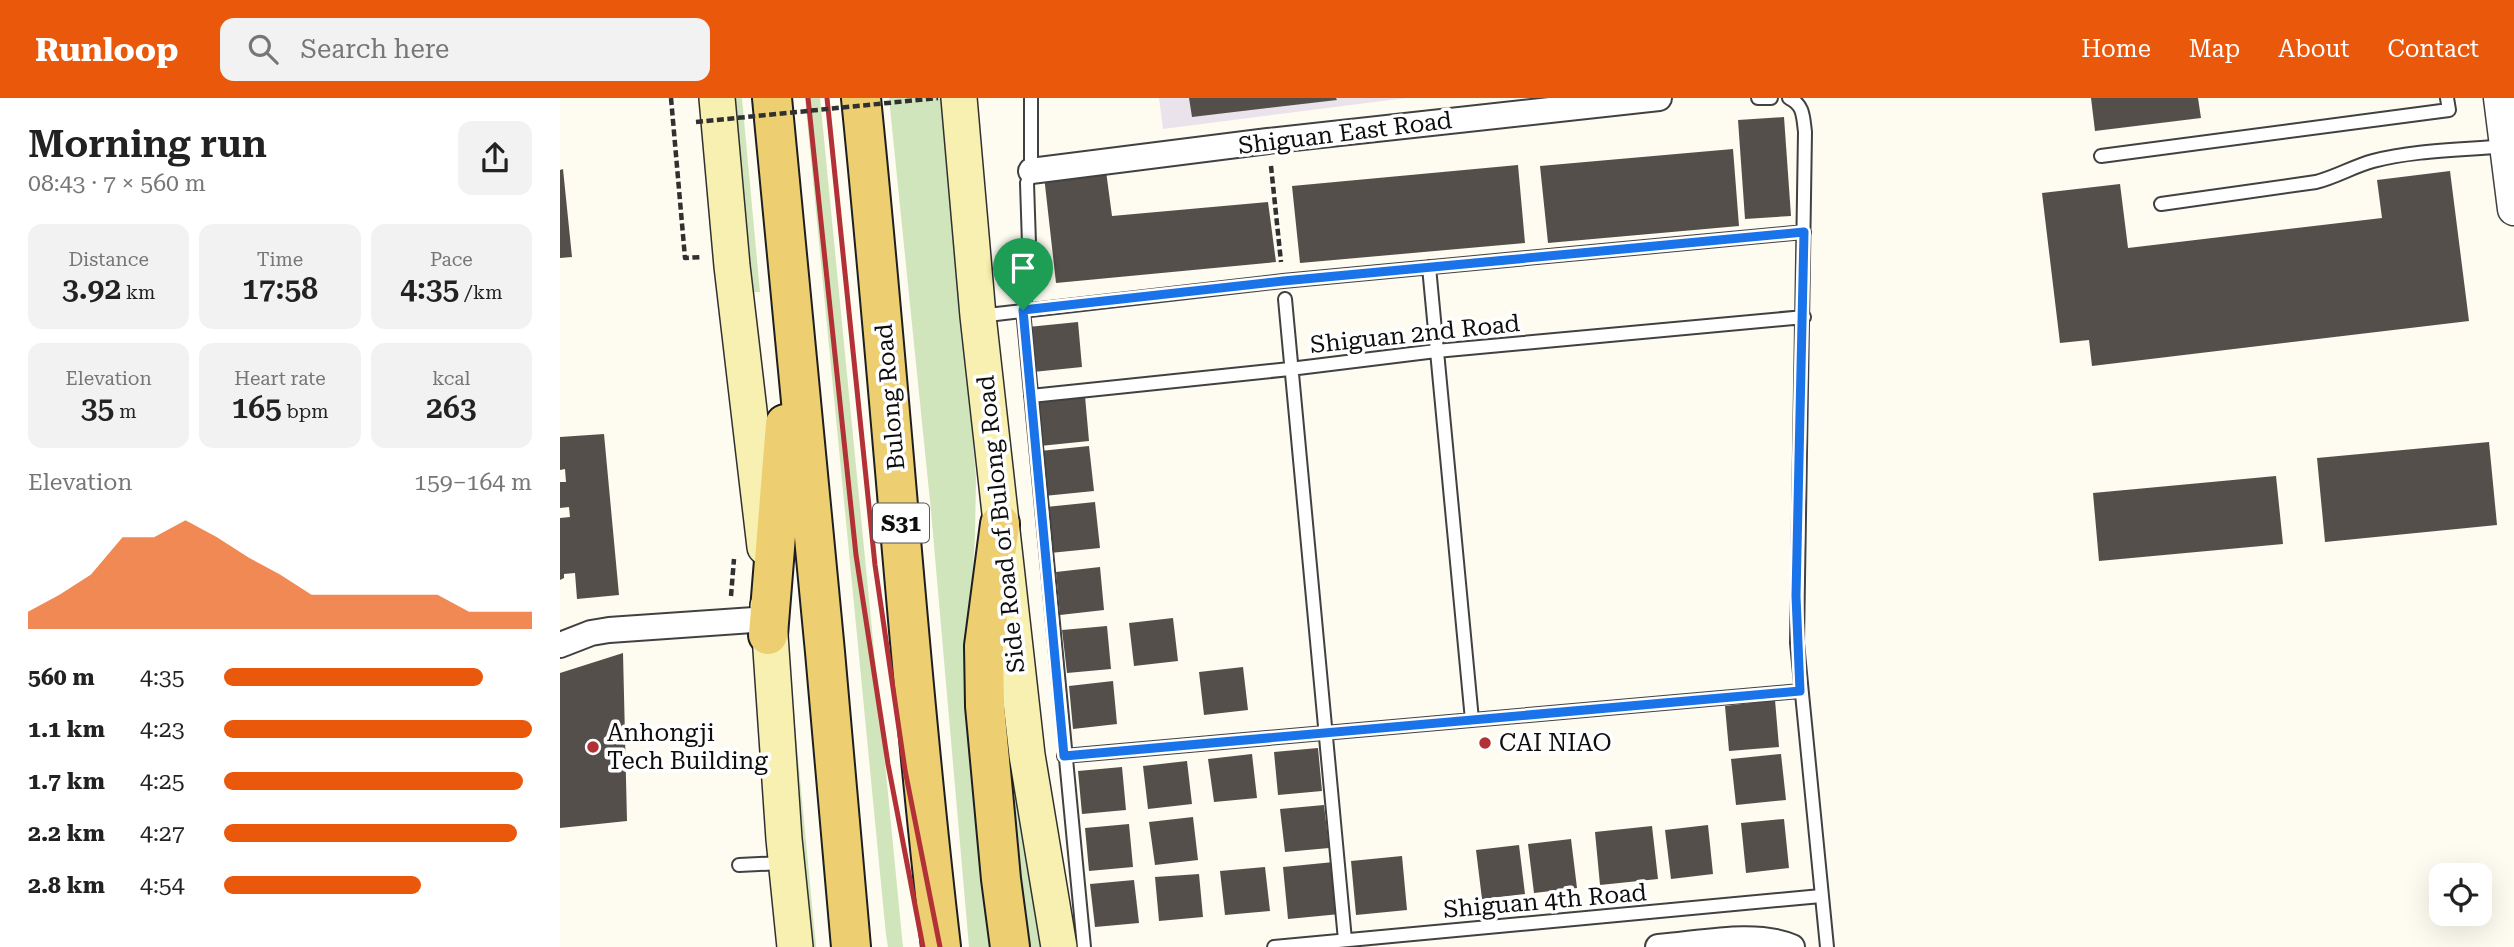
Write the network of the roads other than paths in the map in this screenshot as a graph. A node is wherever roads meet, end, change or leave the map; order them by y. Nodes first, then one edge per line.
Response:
1 (772, 98) edge
2 (861, 98) edge
3 (959, 98) edge
4 (1031, 98) edge
5 (1652, 98) edge
6 (1758, 98) edge
7 (1771, 98) edge
8 (1789, 98) edge
9 (2447, 98) edge
10 (2500, 98) edge
11 (706, 110) edge
12 (2506, 146) junction
13 (2101, 156) dead end
14 (1031, 171) junction
15 (2161, 204) dead end
16 (2514, 209) edge
17 (1804, 232) junction
18 (1429, 267) junction
19 (1285, 299) dead end
20 (1023, 310) junction
21 (978, 316) junction
22 (1804, 317) junction
23 (793, 321) junction
24 (1436, 351) junction
25 (1290, 369) junction
26 (1031, 396) junction
27 (1000, 524) junction
28 (768, 627) junction
29 (560, 645) edge
30 (1800, 691) junction
31 (1472, 720) junction
32 (1325, 733) junction
33 (1064, 756) junction
34 (783, 851) junction
35 (740, 866) dead end
36 (1821, 896) junction
37 (1345, 940) junction
38 (774, 947) edge
39 (795, 947) edge
40 (851, 947) edge
41 (941, 947) edge
42 (1010, 947) edge
43 (1059, 947) edge
44 (1084, 947) edge
45 (1274, 947) edge
46 (1658, 947) edge
47 (1792, 947) edge
48 (1827, 947) edge

1 - 23 main road
2 - 41 main road, Bulong Road / S31
3 - 21 main road, Side Road of Bulong Road
4 - 14 lane
5 - 14 street, Shiguan East Road
6 - 7 lane
8 - 17 lane
9 - 13 lane
10 - 12 street
11 - 28 main road
12 - 15 lane
12 - 16 street
14 - 20 lane
17 - 18 lane
17 - 22 lane
18 - 20 lane
18 - 24 lane
19 - 25 lane
20 - 21 lane
20 - 26 lane
21 - 27 main road, Side Road of Bulong Road
22 - 24 lane, Shiguan 2nd Road
22 - 30 lane
23 - 28 main road
23 - 40 main road
24 - 25 lane, Shiguan 2nd Road
24 - 31 lane
25 - 26 lane, Shiguan 2nd Road
25 - 32 lane
26 - 33 lane
27 - 42 main road
27 - 43 main road, Side Road of Bulong Road
28 - 29 street
28 - 34 main road
30 - 31 lane
30 - 36 lane
31 - 32 lane
32 - 33 lane
32 - 37 lane
33 - 44 lane
34 - 35 lane
34 - 38 main road
34 - 39 main road
36 - 37 lane, Shiguan 4th Road
36 - 48 lane
37 - 45 lane, Shiguan 4th Road
46 - 47 street

